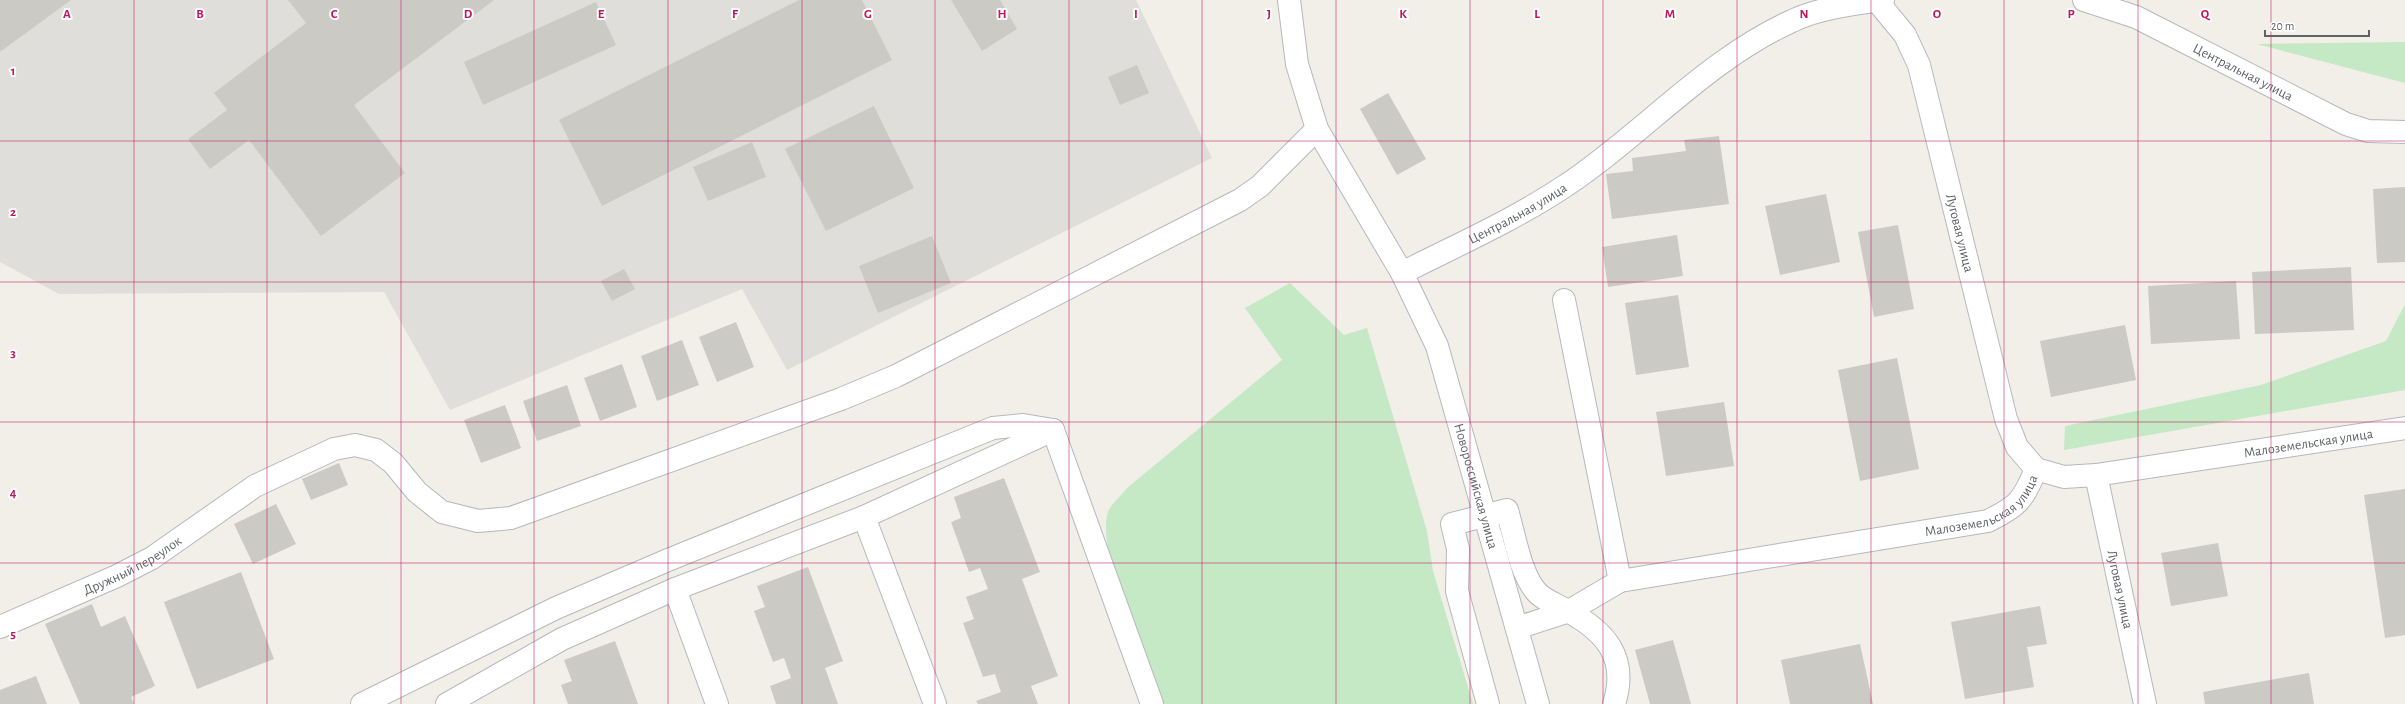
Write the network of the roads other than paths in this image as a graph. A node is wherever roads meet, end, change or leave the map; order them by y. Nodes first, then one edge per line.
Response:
1 (1289, 0) edge
2 (1880, 0) edge
3 (2084, 0) edge
4 (1317, 129) junction
5 (2405, 132) edge
6 (1402, 273) junction
7 (1564, 300) dead end
8 (2405, 428) edge
9 (1053, 430) junction
10 (2036, 469) junction
11 (2096, 475) junction
12 (1485, 516) junction
13 (864, 517) junction
14 (1620, 581) junction
15 (674, 589) junction
16 (1569, 611) junction
17 (0, 627) edge
18 (1517, 628) junction
19 (485, 695) edge
20 (362, 704) edge
21 (447, 704) edge
22 (717, 704) edge
23 (935, 704) edge
24 (1152, 704) edge
25 (1488, 704) edge
26 (1538, 704) edge
27 (1614, 704) edge
28 (2145, 704) edge

1 - 4 street
2 - 6 street, Центральная улица
2 - 10 street, Луговая улица
3 - 5 street, Центральная улица
4 - 6 street
4 - 17 street, Дружный переулок
6 - 12 street, Новороссийская улица
7 - 14 street
8 - 11 street, Малоземельская улица
9 - 13 street
9 - 20 street
9 - 24 street
10 - 11 street, Малоземельская улица
10 - 14 street, Малоземельская улица
11 - 28 street, Луговая улица
12 - 16 street
12 - 18 street, Новороссийская улица
12 - 25 street
13 - 15 street
13 - 23 street
14 - 16 street
15 - 19 street
15 - 22 street
16 - 18 street
16 - 27 street
18 - 26 street, Новороссийская улица
19 - 21 street

